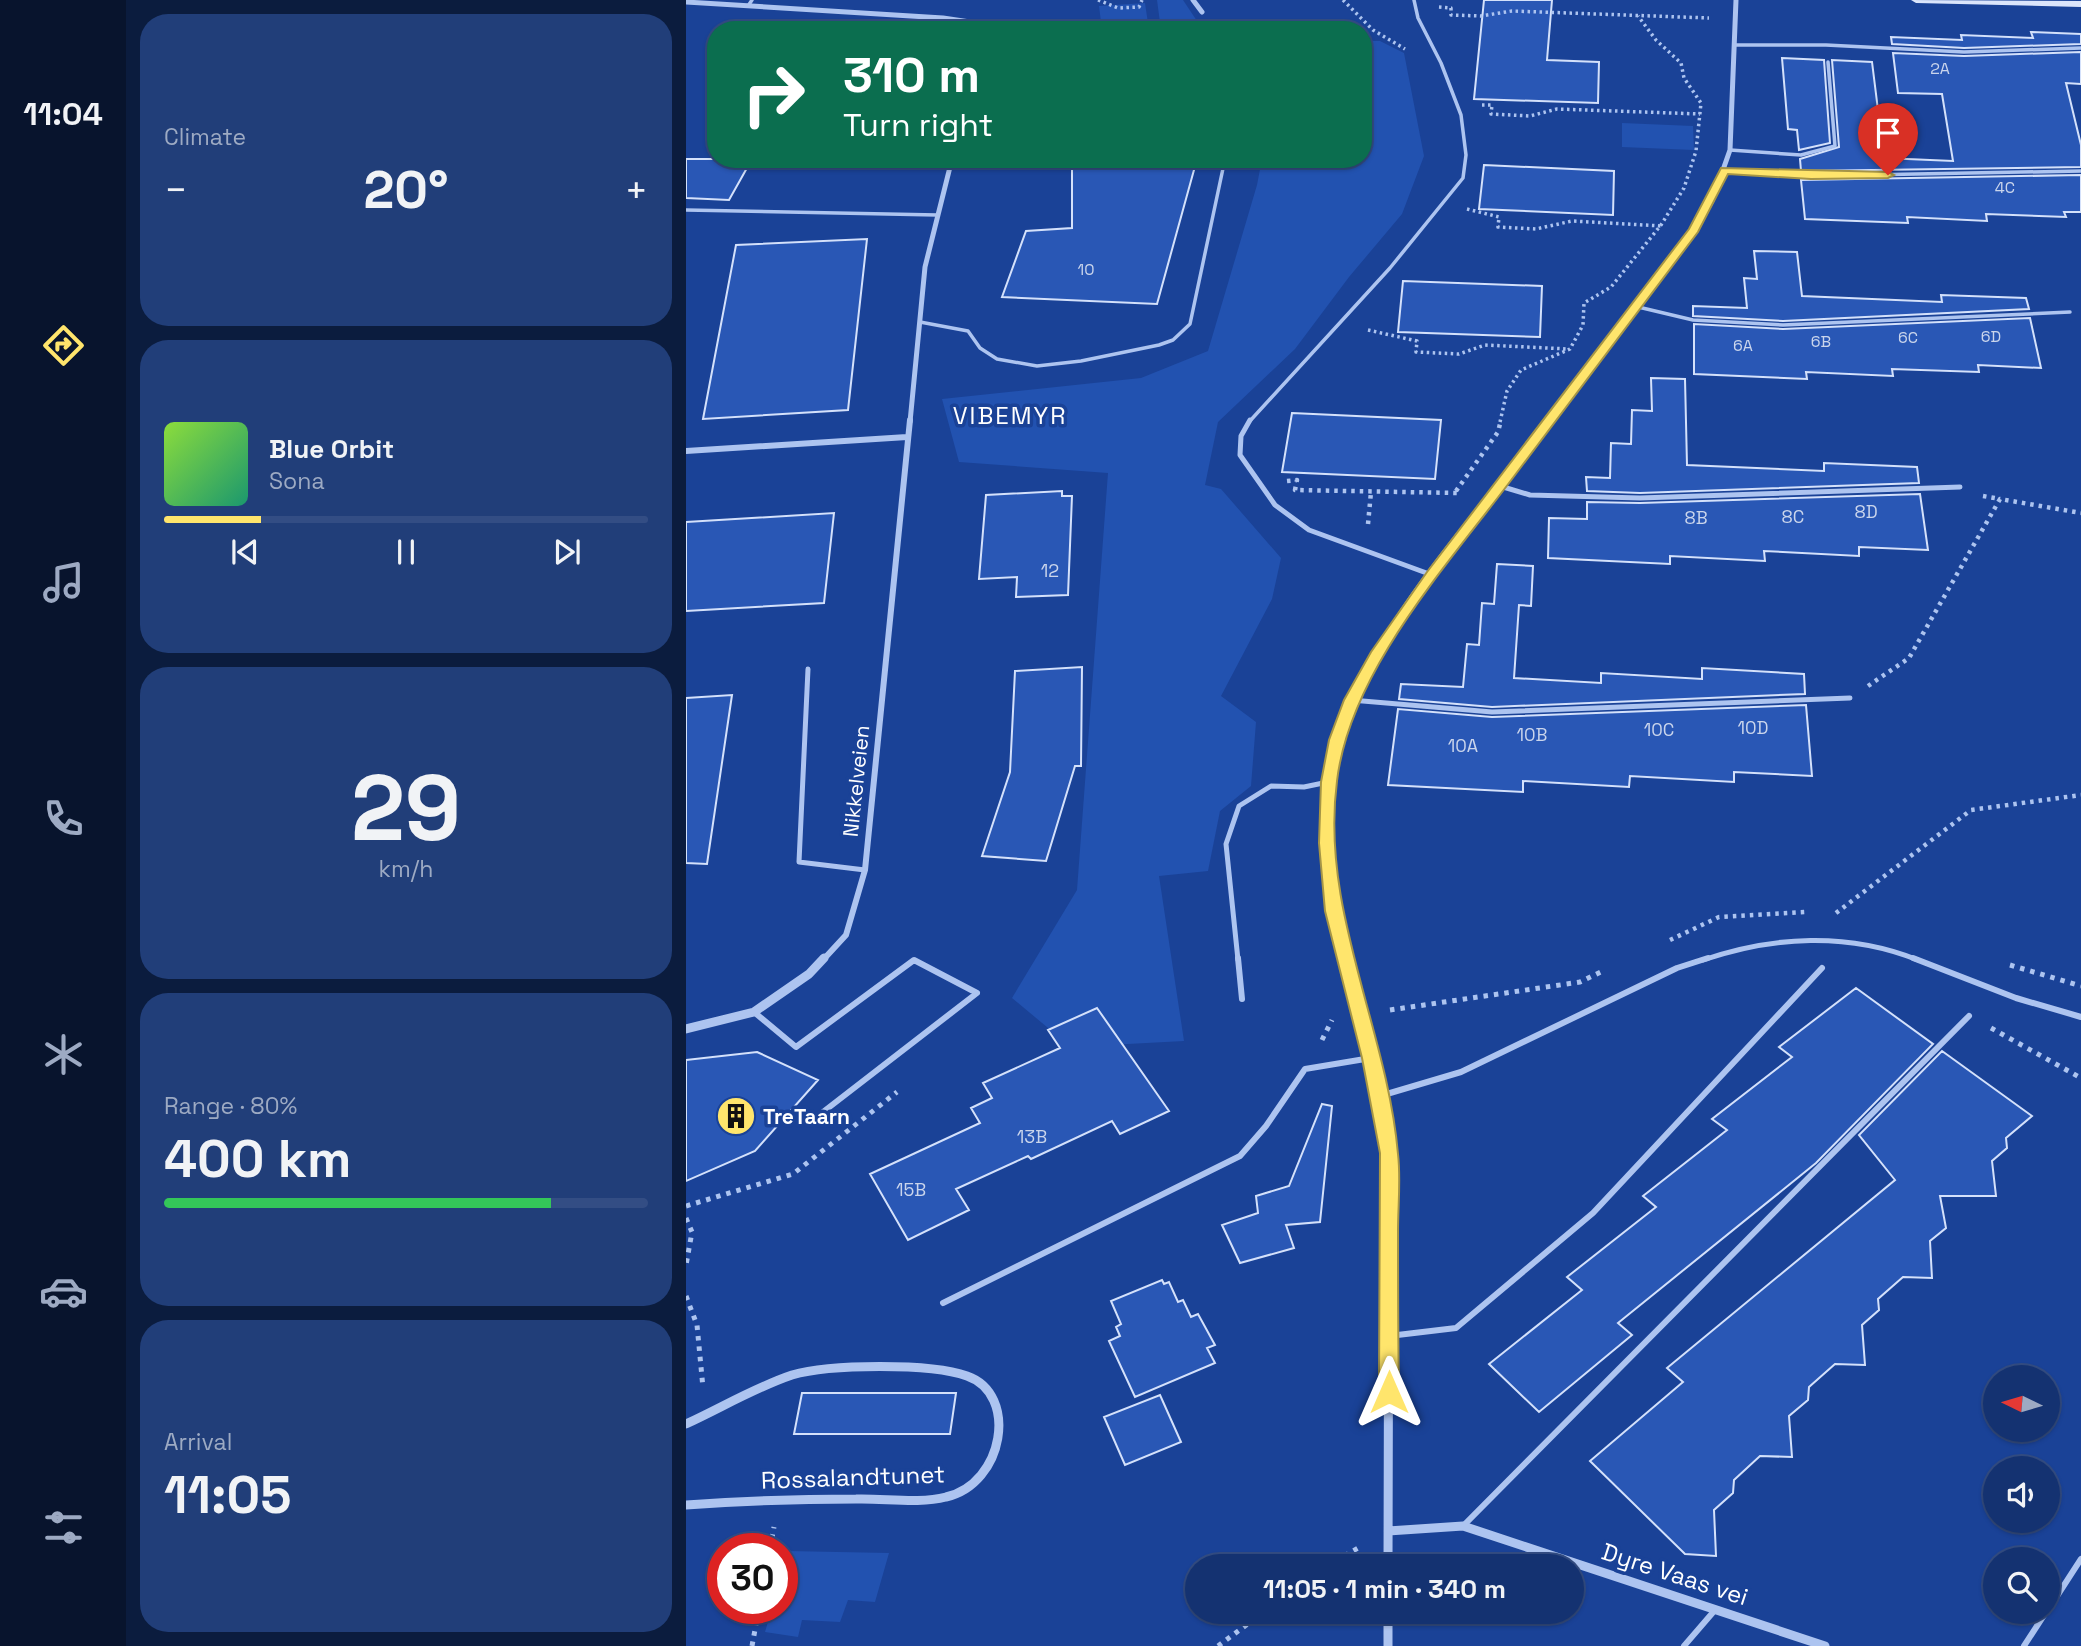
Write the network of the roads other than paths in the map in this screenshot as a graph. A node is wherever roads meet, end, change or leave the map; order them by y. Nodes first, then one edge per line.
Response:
1 (752, 0) edge
2 (1193, 0) edge
3 (1414, 0) edge
4 (1735, 0) edge
5 (1916, 0) edge
6 (686, 2) edge
7 (2081, 4) edge
8 (748, 6) junction
9 (1202, 12) dead end
10 (963, 21) edge
11 (1734, 45) junction
12 (2081, 48) edge
13 (1828, 62) dead end
14 (1730, 150) junction
15 (950, 168) edge
16 (1223, 168) edge
17 (1725, 171) junction
18 (2081, 171) edge
19 (686, 210) edge
20 (937, 215) junction
21 (1634, 306) junction
22 (2070, 312) dead end
23 (920, 322) junction
24 (907, 437) junction
25 (686, 451) edge
26 (1500, 486) junction
27 (1960, 487) dead end
28 (1432, 575) junction
29 (808, 669) dead end
30 (1850, 698) road end
31 (1351, 700) junction
32 (1328, 782) junction
33 (865, 870) junction
34 (1822, 968) dead end
35 (1242, 999) dead end
36 (754, 1012) junction
37 (1969, 1016) road end
38 (2081, 1017) edge
39 (686, 1029) edge
40 (1371, 1058) junction
41 (1380, 1096) junction
42 (824, 1112) dead end
43 (943, 1303) dead end
44 (1389, 1336) junction
45 (686, 1424) edge
46 (686, 1505) edge
47 (1462, 1527) junction
48 (1388, 1531) junction
49 (1388, 1554) edge
50 (2081, 1559) edge
51 (2060, 1591) edge
52 (1715, 1610) junction
53 (1388, 1624) edge
54 (2038, 1624) edge
55 (1388, 1646) edge
56 (1684, 1646) edge
57 (1825, 1646) edge
58 (2024, 1646) edge

1 - 8 lane
2 - 9 street
3 - 28 lane
4 - 11 street
5 - 7 street
6 - 8 street
8 - 10 street
11 - 12 lane
11 - 14 street
13 - 14 lane
14 - 17 street
15 - 20 street, Nikkelveien
16 - 23 lane
17 - 18 lane
17 - 21 street
19 - 20 lane
20 - 23 street, Nikkelveien
21 - 22 lane
21 - 26 street
23 - 24 street, Nikkelveien
24 - 25 street
24 - 33 street, Nikkelveien
26 - 27 lane
26 - 28 street
28 - 31 street
29 - 33 lane
30 - 31 lane
31 - 32 street
32 - 35 lane
32 - 40 street
33 - 36 street, Nikkelveien
34 - 44 lane
36 - 39 street, Nikkelveien
36 - 42 lane
37 - 47 lane
38 - 41 lane
40 - 41 street
40 - 43 lane
41 - 44 street
44 - 48 street
45 - 46 street, Rossalandtunet
47 - 48 street, Dyre Vaas vei
47 - 52 street, Dyre Vaas vei
48 - 49 street
50 - 51 lane
52 - 56 lane
52 - 57 street, Dyre Vaas vei
53 - 55 street
54 - 58 lane

